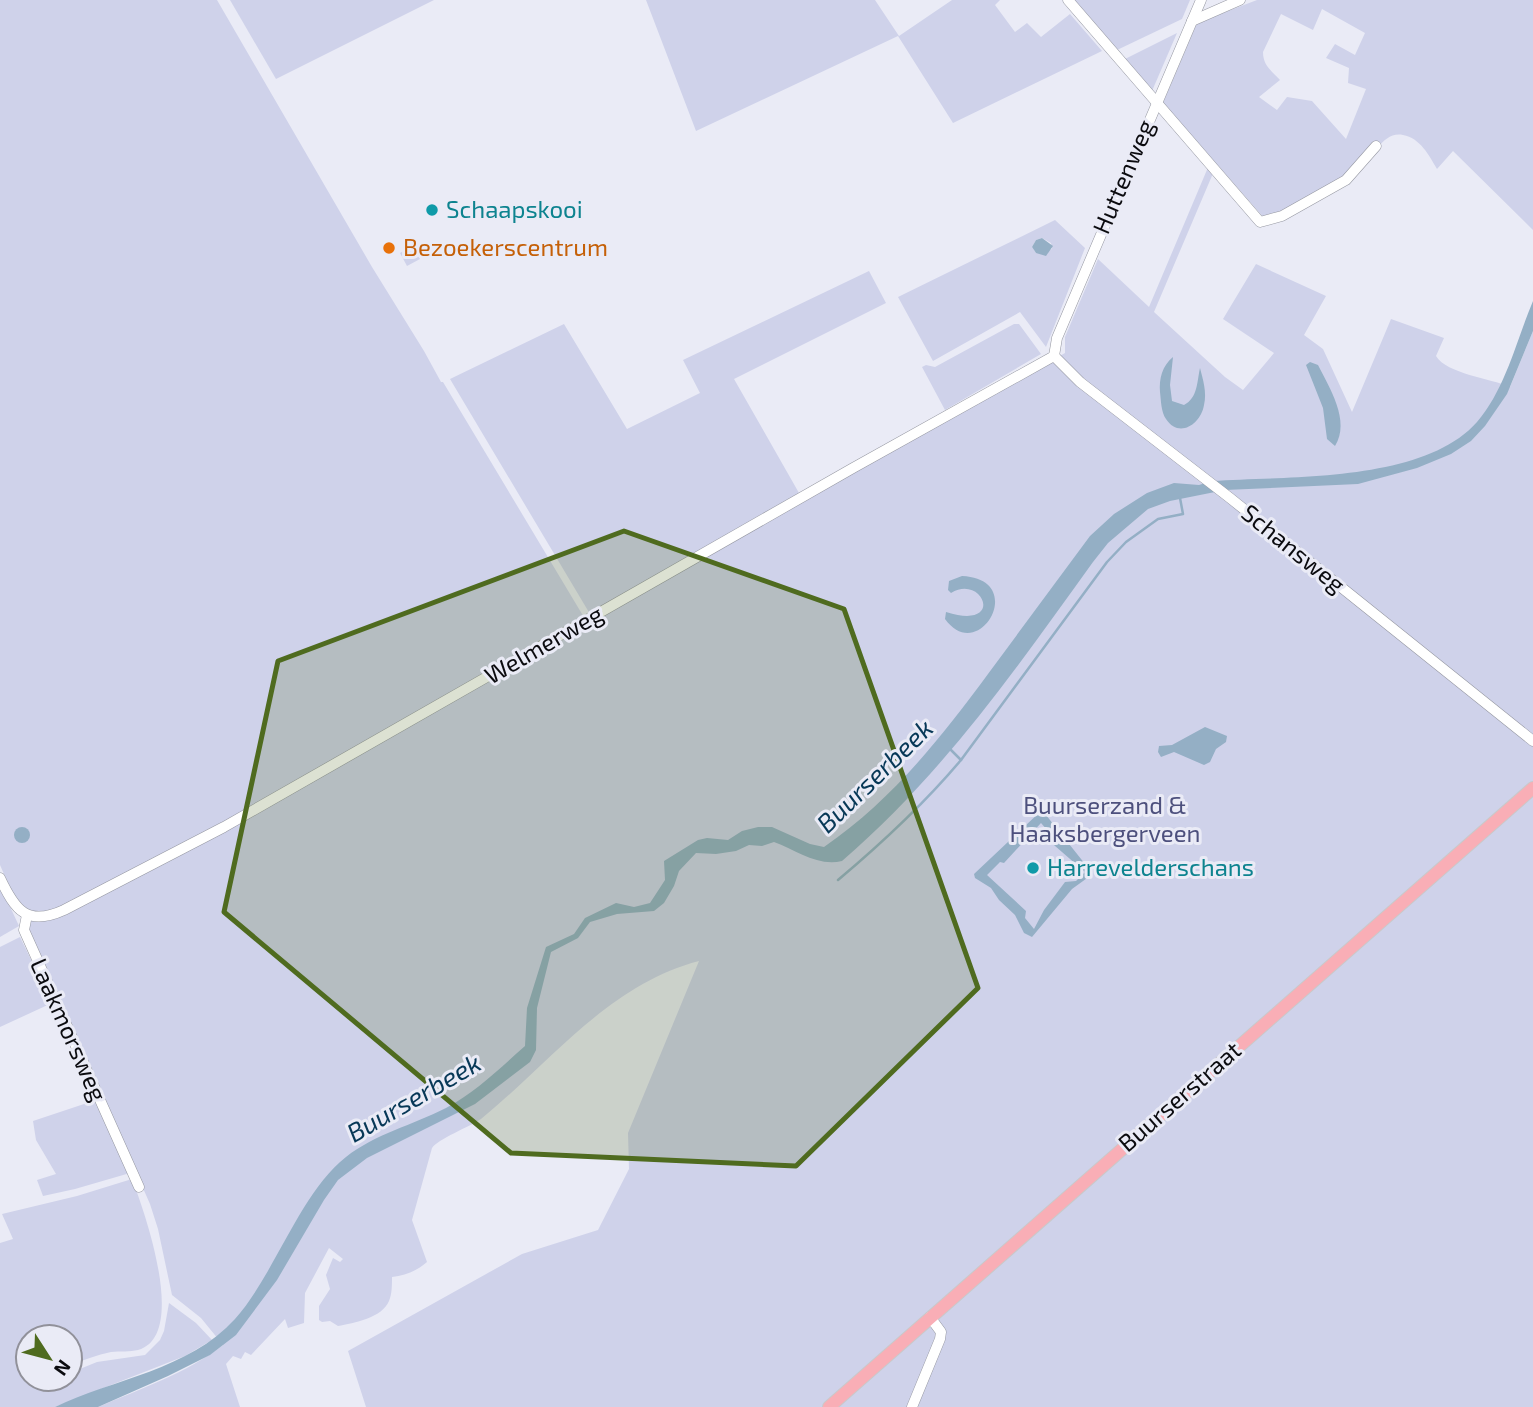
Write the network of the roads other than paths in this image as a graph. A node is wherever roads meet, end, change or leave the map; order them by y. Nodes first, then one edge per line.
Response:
1 (1068, 0) edge
2 (1201, 0) edge
3 (1240, 0) edge
4 (1192, 21) junction
5 (1157, 101) junction
6 (1376, 146) dead end
7 (1054, 356) junction
8 (1533, 741) edge
9 (1533, 788) edge
10 (0, 878) edge
11 (27, 915) junction
12 (139, 1187) dead end
13 (930, 1317) junction
14 (829, 1407) edge
15 (912, 1407) edge

1 - 5 street
2 - 4 street, Huttenweg
3 - 4 street
4 - 5 street, Huttenweg
5 - 6 street
5 - 7 street, Huttenweg
7 - 8 street, Schansweg
7 - 11 street, Welmerweg
9 - 13 main road, Buurserstraat
10 - 11 street
11 - 12 street, Laakmorsweg
13 - 14 main road, Buurserstraat
13 - 15 street

